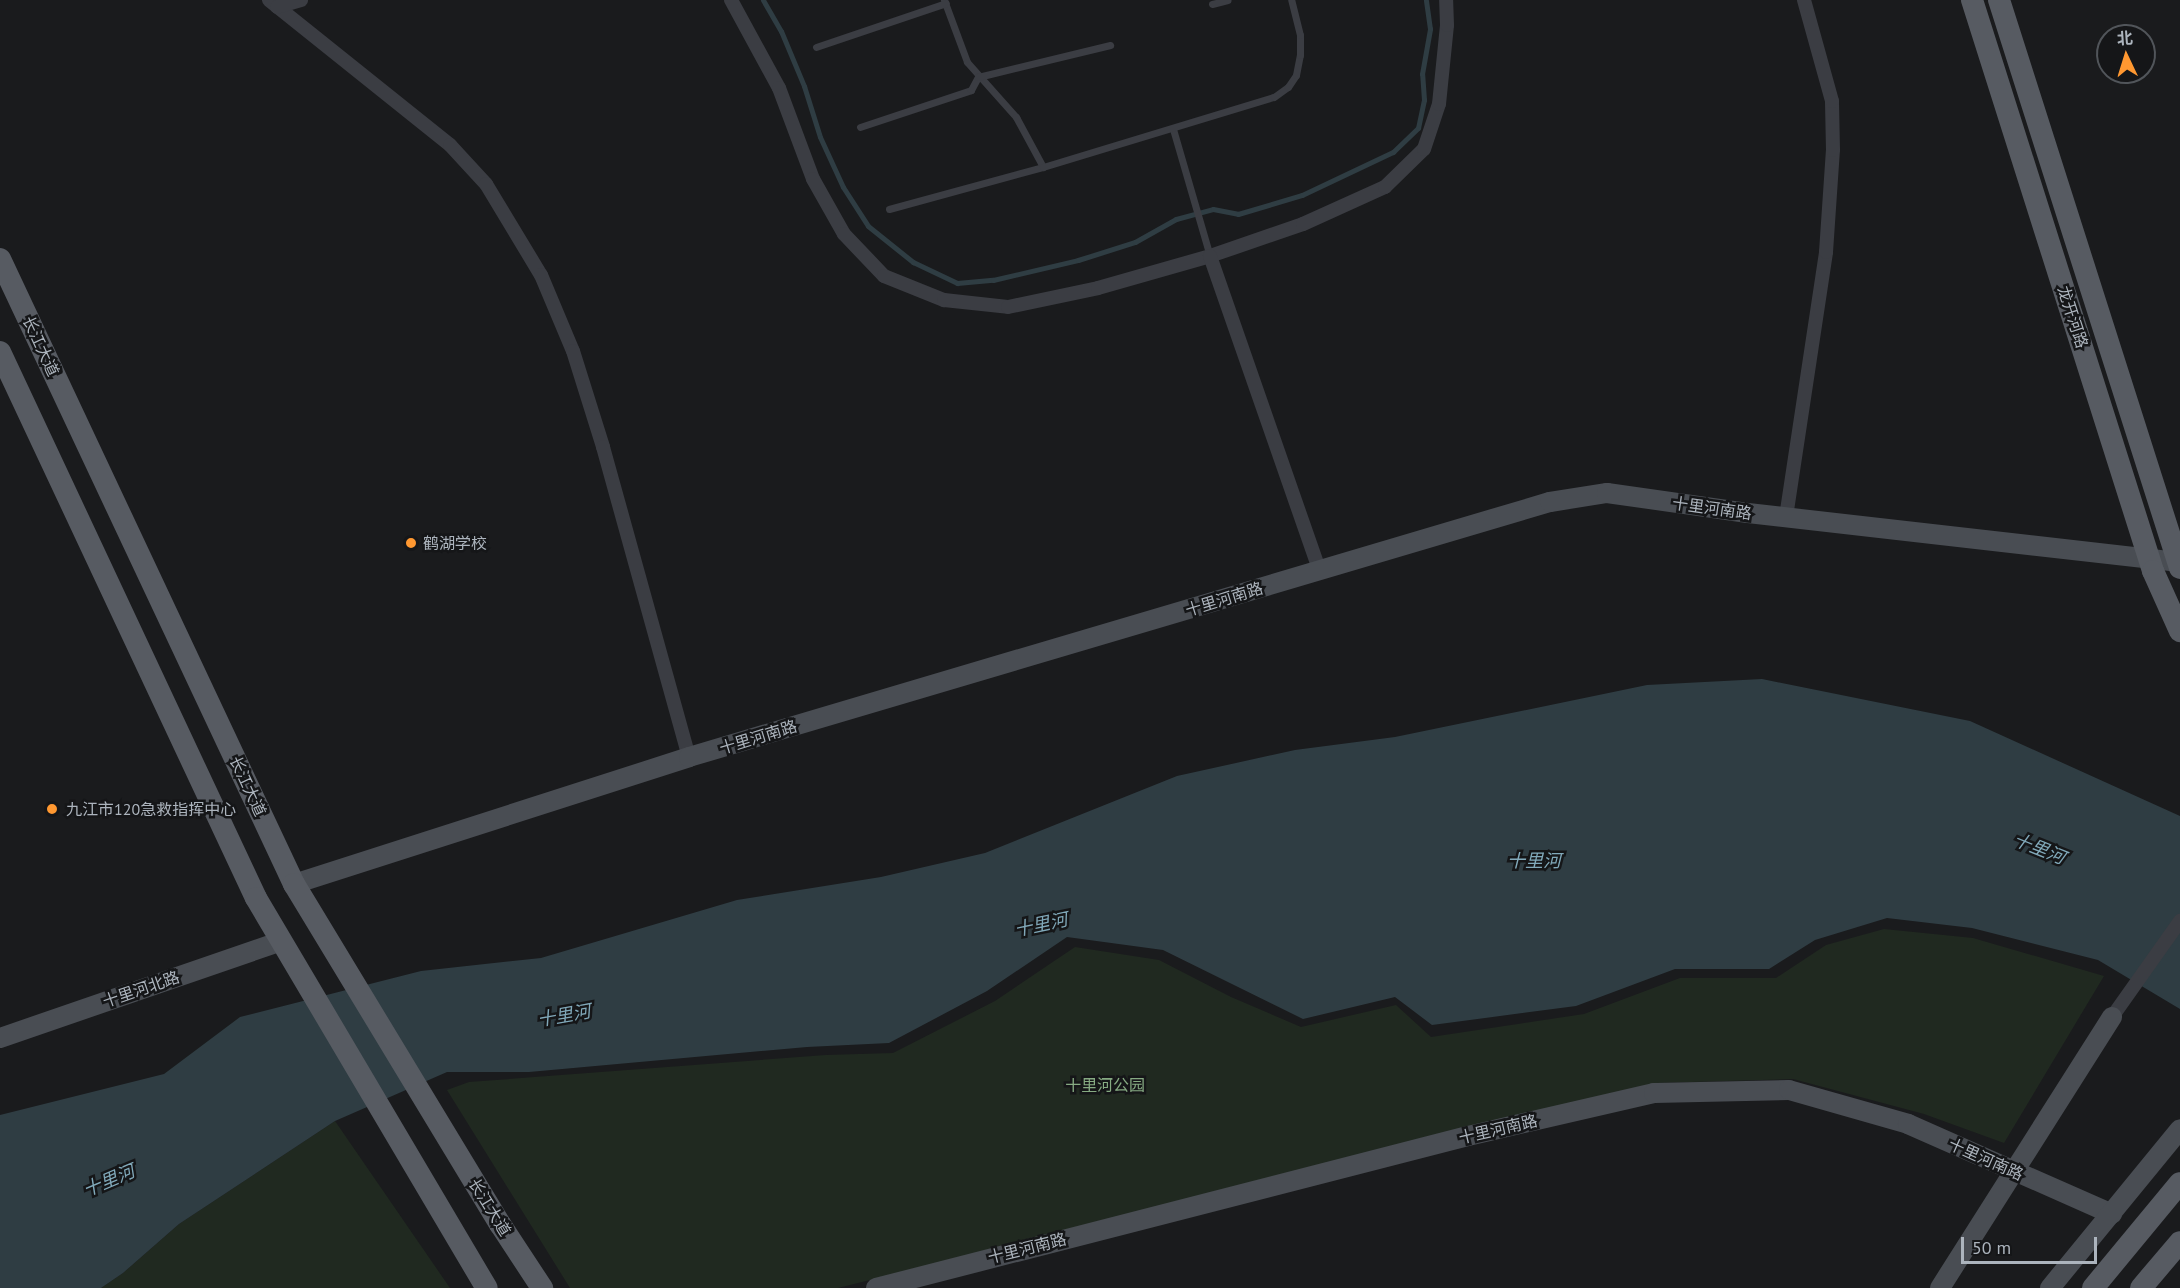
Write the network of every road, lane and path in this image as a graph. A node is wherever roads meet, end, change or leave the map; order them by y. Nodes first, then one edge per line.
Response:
1 (301, 0) edge
2 (731, 0) edge
3 (1227, 0) edge
4 (1291, 0) edge
5 (1446, 0) edge
6 (1804, 0) edge
7 (1972, 0) edge
8 (1999, 0) edge
9 (945, 2) edge
10 (273, 3) edge
11 (1212, 4) dead end
12 (1110, 45) dead end
13 (816, 47) dead end
14 (978, 77) junction
15 (860, 127) dead end
16 (1173, 129) junction
17 (1043, 167) junction
18 (889, 209) dead end
19 (1210, 256) junction
20 (0, 259) edge
21 (0, 352) edge
22 (1786, 517) junction
23 (2150, 558) junction
24 (2178, 565) edge
25 (1320, 571) junction
26 (2180, 631) edge
27 (689, 757) junction
28 (294, 884) junction
29 (2180, 921) edge
30 (281, 941) junction
31 (2112, 1017) joint
32 (0, 1038) edge
33 (2180, 1129) edge
34 (2013, 1171) junction
35 (2180, 1183) edge
36 (2112, 1214) junction
37 (2180, 1242) edge
38 (488, 1288) edge
39 (542, 1288) edge
40 (876, 1288) edge
41 (1940, 1288) edge
42 (2050, 1288) edge
43 (2093, 1288) edge
44 (2141, 1288) edge

1 - 10 street
2 - 19 street
3 - 11 lane
4 - 16 lane
5 - 19 street
6 - 22 street
7 - 23 main road, 龙开河路
8 - 24 main road, 龙开河路
9 - 13 lane
9 - 14 lane
10 - 27 street
12 - 14 lane
14 - 15 lane
14 - 17 lane
16 - 17 lane
16 - 19 lane
17 - 18 lane
19 - 25 street
20 - 28 main road, 长江大道
21 - 30 main road
22 - 23 street, 十里河南路
22 - 25 street, 十里河南路
23 - 24 street, 十里河南路
23 - 26 main road, 龙开河路
25 - 27 street, 十里河南路
27 - 28 street, 十里河南路
28 - 39 main road, 长江大道
29 - 31 street
30 - 32 street, 十里河北路
30 - 38 main road
31 - 34 street
33 - 36 street
34 - 36 street, 十里河南路
34 - 40 street, 十里河南路
34 - 41 street
35 - 43 main road
36 - 42 street
37 - 44 main road

